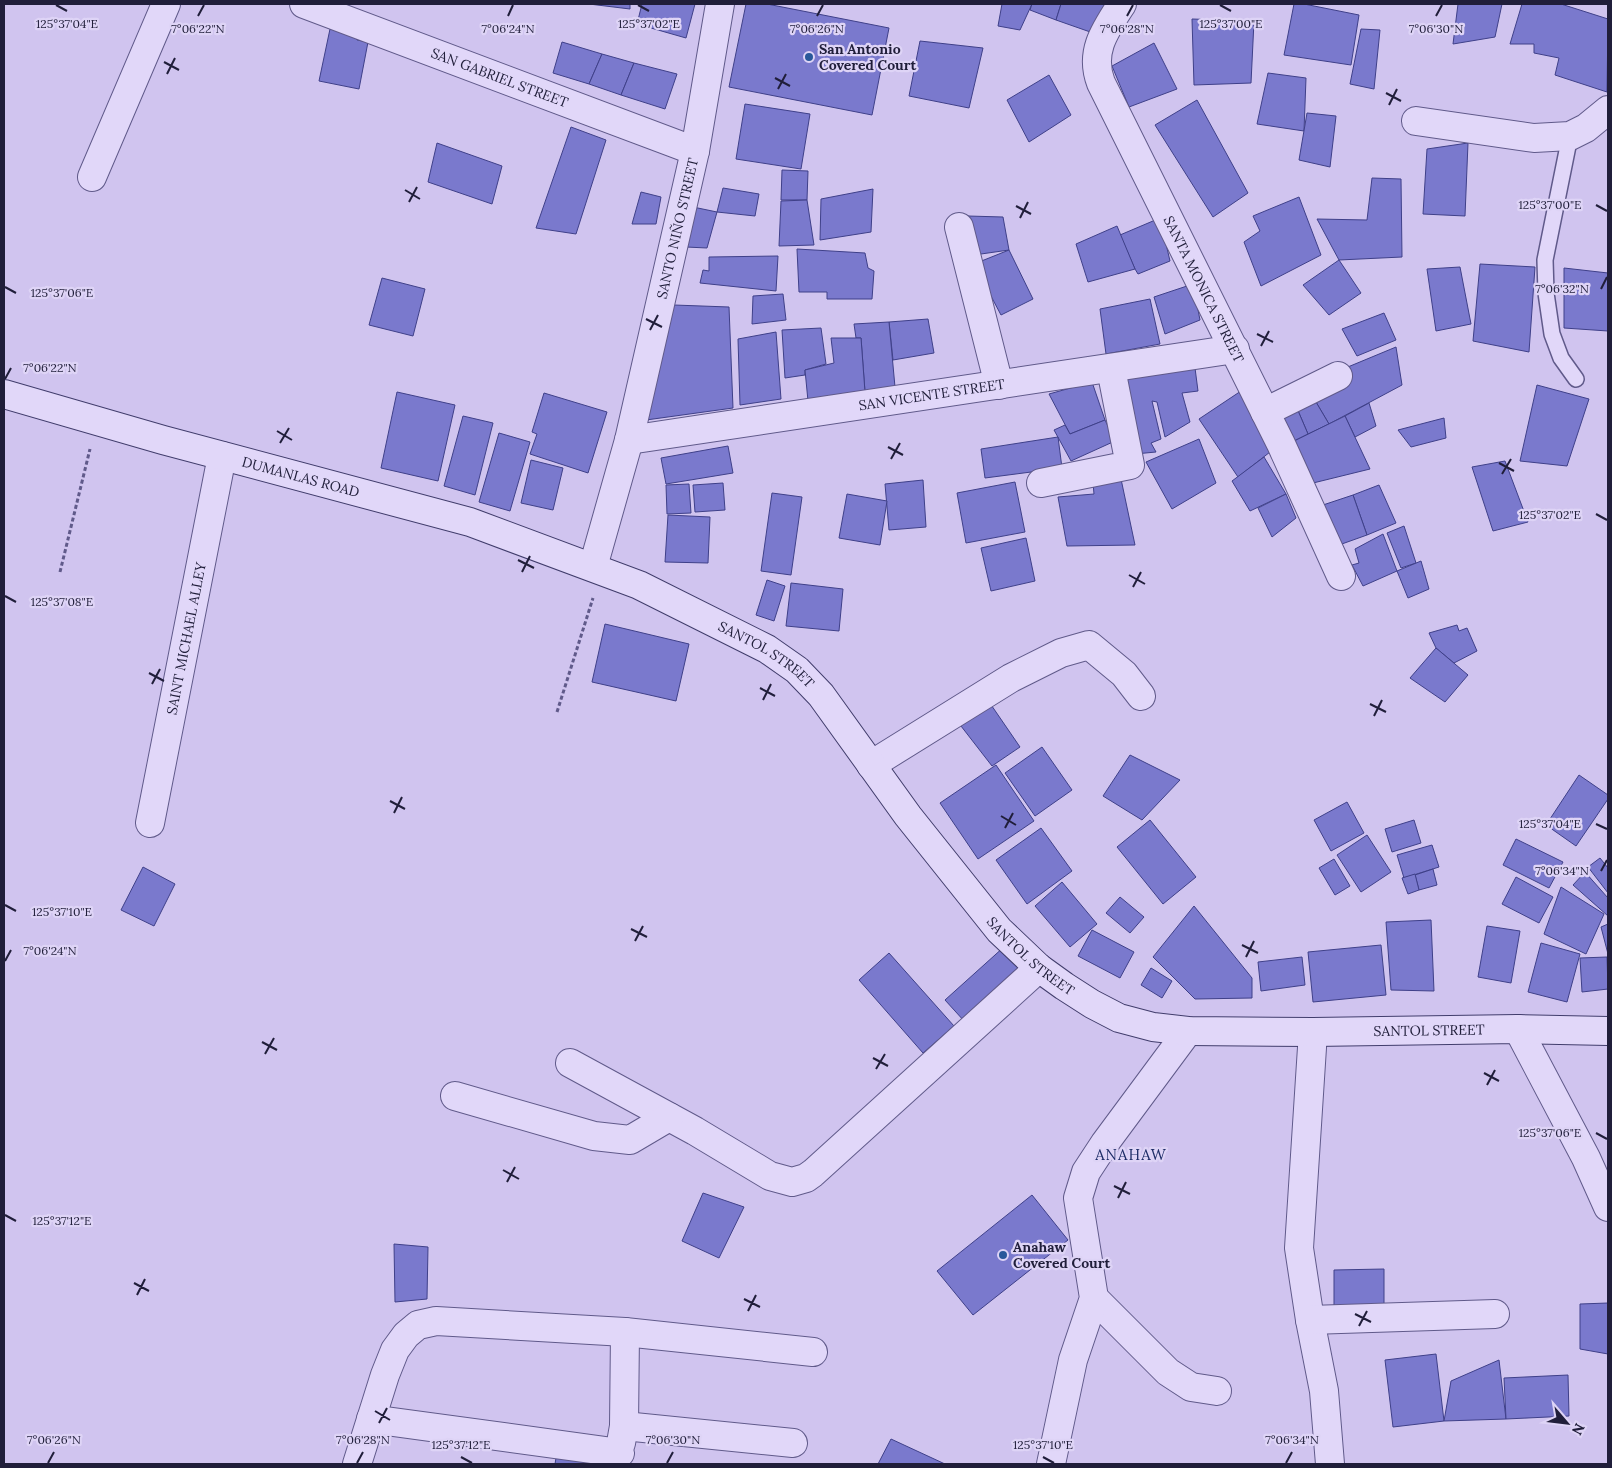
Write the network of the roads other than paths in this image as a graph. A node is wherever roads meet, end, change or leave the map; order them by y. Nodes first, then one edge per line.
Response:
1 (166, 4) edge
2 (304, 4) edge
3 (720, 4) edge
4 (1122, 4) edge
5 (1605, 116) edge
6 (1416, 121) dead end
7 (1570, 136) junction
8 (695, 151) junction
9 (92, 176) dead end
10 (959, 226) dead end
11 (1234, 349) junction
12 (1111, 369) junction
13 (1338, 376) dead end
14 (1576, 379) dead end
15 (999, 385) junction
16 (4, 394) edge
17 (1265, 412) junction
18 (629, 440) junction
19 (222, 456) junction
20 (1041, 483) dead end
21 (598, 569) junction
22 (1341, 576) dead end
23 (1141, 696) dead end
24 (871, 765) junction
25 (150, 823) dead end
26 (1040, 968) junction
27 (1518, 1029) junction
28 (1188, 1031) junction
29 (1608, 1031) edge
30 (1313, 1032) junction
31 (570, 1063) dead end
32 (455, 1096) dead end
33 (669, 1117) junction
34 (1608, 1207) edge
35 (1094, 1298) junction
36 (1495, 1314) dead end
37 (1310, 1320) junction
38 (625, 1332) junction
39 (813, 1352) dead end
40 (1217, 1391) dead end
41 (371, 1419) junction
42 (624, 1426) junction
43 (793, 1443) dead end
44 (618, 1458) edge
45 (357, 1464) edge
46 (1051, 1464) edge
47 (1330, 1464) edge

1 - 9 street
2 - 8 street, SAN GABRIEL STREET
3 - 8 street, SANTO NIÑO STREET
4 - 11 street, SANTA MONICA STREET
5 - 7 street
6 - 7 street
7 - 14 lane
8 - 18 street, SANTO NIÑO STREET
10 - 15 street
11 - 12 street, SAN VICENTE STREET
11 - 17 street, SANTA MONICA STREET
12 - 15 street, SAN VICENTE STREET
12 - 20 street
13 - 17 street
15 - 18 street, SAN VICENTE STREET
16 - 19 street, DUMANLAS ROAD
17 - 22 street, SANTA MONICA STREET
18 - 21 street, SANTO NIÑO STREET
19 - 21 street, DUMANLAS ROAD
19 - 25 street, SAINT MICHAEL ALLEY
21 - 24 street, SANTOL STREET
23 - 24 street
24 - 26 street, SANTOL STREET
26 - 28 street, SANTOL STREET
26 - 33 street
27 - 29 street, SANTOL STREET
27 - 30 street, SANTOL STREET
27 - 34 street
28 - 30 street, SANTOL STREET
28 - 35 street
30 - 37 street
31 - 33 street
32 - 33 street
35 - 40 street
35 - 46 street
36 - 37 street
37 - 47 street
38 - 39 street
38 - 41 street
38 - 42 street
41 - 44 street
41 - 45 street
42 - 43 street
42 - 44 street

